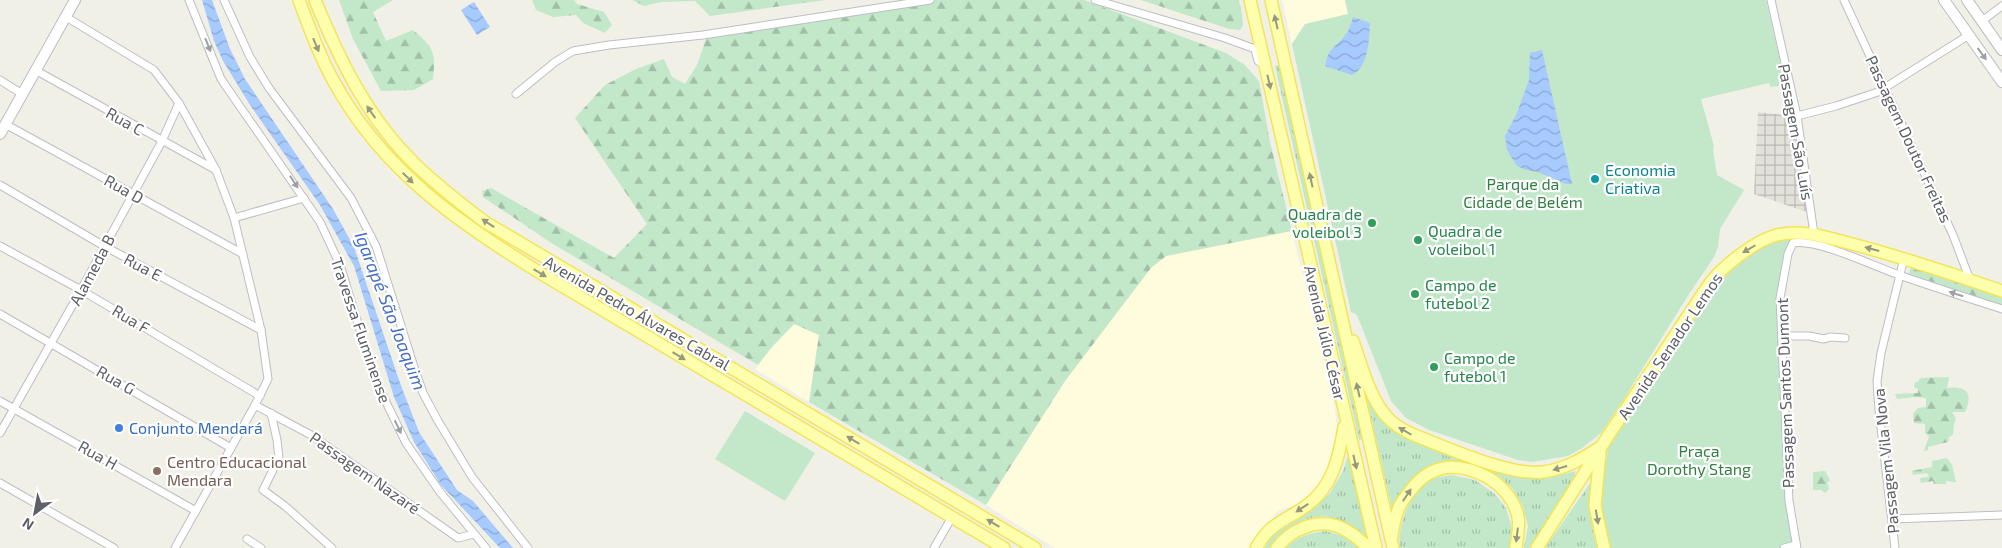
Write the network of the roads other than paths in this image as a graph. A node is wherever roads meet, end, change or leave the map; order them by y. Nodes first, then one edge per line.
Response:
1 (75, 0) edge
2 (190, 0) edge
3 (224, 0) edge
4 (298, 0) edge
5 (315, 0) edge
6 (930, 0) edge
7 (1095, 0) edge
8 (1250, 0) edge
9 (1271, 0) edge
10 (1771, 0) edge
11 (1844, 0) edge
12 (1944, 0) edge
13 (1967, 0) edge
14 (2002, 6) edge
15 (66, 17) junction
16 (1982, 21) junction
17 (1969, 35) junction
18 (2002, 50) edge
19 (1264, 63) junction
20 (35, 70) junction
21 (0, 80) edge
22 (2002, 82) edge
23 (1886, 87) junction
24 (22, 94) junction
25 (516, 94) dead end
26 (179, 103) junction
27 (1797, 116) junction
28 (5, 124) junction
29 (0, 134) edge
30 (162, 141) junction
31 (216, 170) junction
32 (0, 186) edge
33 (134, 194) junction
34 (304, 198) junction
35 (234, 218) junction
36 (1814, 234) junction
37 (0, 246) edge
38 (104, 246) junction
39 (243, 254) junction
40 (1904, 258) junction
41 (1900, 275) junction
42 (1970, 280) junction
43 (81, 290) junction
44 (2002, 291) edge
45 (1337, 299) junction
46 (2002, 309) edge
47 (0, 314) edge
48 (261, 330) junction
49 (1782, 336) junction
50 (1845, 338) dead end
51 (52, 343) junction
52 (260, 396) junction
53 (0, 400) edge
54 (255, 405) junction
55 (14, 408) junction
56 (271, 413) junction
57 (1345, 420) junction
58 (0, 433) edge
59 (232, 448) junction
60 (1602, 448) junction
61 (0, 483) edge
62 (196, 511) junction
63 (2002, 515) edge
64 (952, 517) junction
65 (1892, 519) junction
66 (474, 534) junction
67 (247, 539) dead end
68 (1392, 544) edge
69 (1797, 546) edge
70 (114, 548) edge
71 (175, 548) edge
72 (261, 548) edge
73 (332, 548) edge
74 (486, 548) edge
75 (528, 548) edge
76 (934, 548) edge
77 (1004, 548) edge
78 (1035, 548) edge
79 (1256, 548) edge
80 (1278, 548) edge
81 (1369, 548) edge
82 (1376, 548) edge
83 (1516, 548) edge
84 (1537, 548) edge
85 (1604, 548) edge
86 (1784, 548) edge
87 (1895, 548) edge

1 - 15 main road
2 -> 34 street, Travessa Fluminense
3 - 75 street
4 -> 64 main road, Avenida Pedro Álvares Cabral
78 -> 5 main road, Avenida Pedro Álvares Cabral
6 - 25 street
7 - 19 street
8 - 19 main road, Avenida Júlio César
45 -> 9 main road, Avenida Júlio César
10 - 27 street, Passagem São Luís
11 - 23 street, Passagem Doutor Freitas
12 - 17 main road
13 - 16 main road
14 - 16 street
15 - 20 main road
15 - 26 street
16 - 18 main road
17 -> 22 main road
17 - 23 street
19 -> 57 main road, Avenida Júlio César
20 - 24 main road
20 - 30 street, Rua C
21 - 24 street
23 - 27 street
23 - 42 street, Passagem Doutor Freitas
24 - 28 main road
26 - 30 street, Alameda B
26 - 31 street
27 - 36 street, Passagem São Luís
28 - 29 main road
28 - 33 street, Rua D
30 - 31 street, Rua C
30 - 33 street, Alameda B
31 - 35 street
32 - 38 street, Rua E
33 - 38 street, Alameda B
33 - 39 street, Rua D
34 - 35 street
34 -> 66 street, Travessa Fluminense
35 - 39 street
40 -> 36 main road, Avenida Senador Lemos
36 -> 60 main road, Avenida Senador Lemos
37 - 43 street, Rua F
38 - 43 street, Alameda B
38 - 48 street, Rua E
39 - 48 street
40 - 41 street, Passagem Vila Nova
40 - 42 main road, Avenida Senador Lemos
46 -> 41 street
41 - 49 street, Passagem Santos Dumont
41 - 65 street, Passagem Vila Nova
42 - 44 main road, Avenida Senador Lemos
43 - 51 street, Alameda B
43 - 52 street, Rua F
60 -> 45 main road
68 -> 45 main road, Avenida Júlio César
47 - 51 street, Rua G
48 - 52 street
49 - 50 street
49 - 69 street, Passagem Santos Dumont
51 - 55 street, Alameda B
51 - 59 street, Rua G
52 - 54 street
53 - 55 street, Rua H
54 - 56 street, Passagem Nazaré
54 - 59 street
55 - 58 street, Alameda B
55 - 62 street, Rua H
56 - 66 street, Passagem Nazaré
56 - 73 street
57 -> 79 main road
57 -> 82 main road, Avenida Júlio César
59 - 62 street
60 - 84 main road, Avenida Senador Lemos
60 -> 85 main road
61 - 70 street
62 - 71 street
63 - 65 street
64 - 76 street
64 - 77 main road, Avenida Pedro Álvares Cabral
65 - 87 street, Passagem Vila Nova
66 - 74 street, Travessa Fluminense
67 - 72 street
68 -> 83 main road
69 - 86 street, Passagem Santos Dumont
80 - 81 main road

